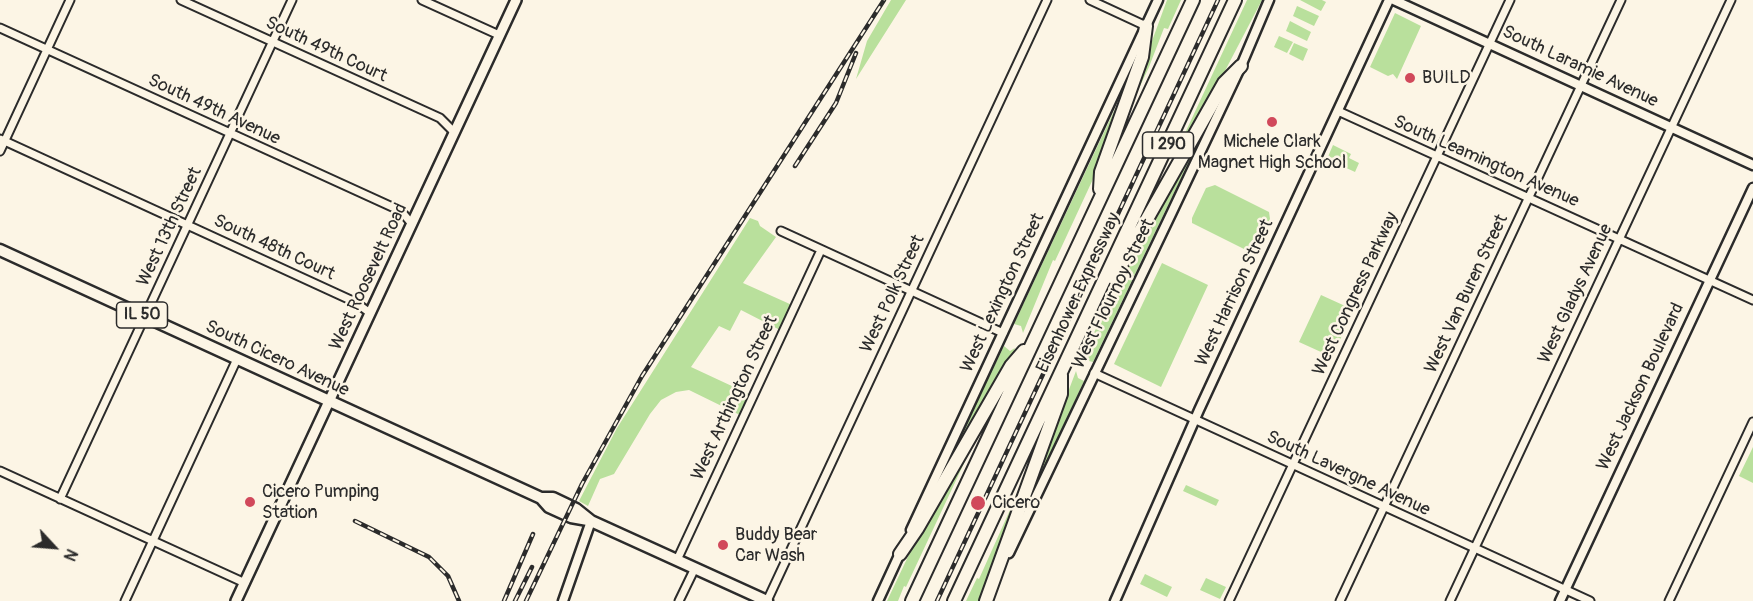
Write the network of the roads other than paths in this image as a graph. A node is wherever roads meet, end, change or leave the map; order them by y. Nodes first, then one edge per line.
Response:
1 (70, 0) edge
2 (181, 0) edge
3 (292, 0) edge
4 (422, 0) edge
5 (516, 0) edge
6 (1047, 0) edge
7 (1090, 0) edge
8 (1158, 0) edge
9 (1193, 0) edge
10 (1235, 0) edge
11 (1269, 0) edge
12 (1389, 0) edge
13 (1394, 0) edge
14 (1510, 0) edge
15 (1621, 0) edge
16 (1731, 0) edge
17 (1146, 26) junction
18 (0, 28) edge
19 (499, 35) junction
20 (273, 42) junction
21 (1490, 44) junction
22 (47, 50) junction
23 (1241, 66) junction
24 (1581, 86) junction
25 (1338, 111) junction
26 (1671, 127) junction
27 (454, 132) junction
28 (230, 133) junction
29 (2, 140) edge
30 (0, 151) edge
31 (1437, 157) junction
32 (1753, 165) edge
33 (1753, 188) edge
34 (1100, 198) junction
35 (1528, 198) junction
36 (412, 224) junction
37 (188, 225) junction
38 (781, 231) dead end
39 (1618, 239) junction
40 (0, 250) edge
41 (821, 250) junction
42 (1709, 281) junction
43 (1100, 290) junction
44 (911, 291) junction
45 (1753, 300) edge
46 (370, 313) junction
47 (145, 317) junction
48 (1003, 333) junction
49 (1033, 342) junction
50 (237, 359) junction
51 (1061, 370) junction
52 (1094, 373) junction
53 (329, 401) junction
54 (1195, 420) junction
55 (1753, 422) edge
56 (1293, 465) junction
57 (0, 471) edge
58 (60, 499) junction
59 (1384, 507) junction
60 (591, 520) junction
61 (153, 541) junction
62 (1474, 549) junction
63 (900, 554) junction
64 (676, 560) junction
65 (694, 568) junction
66 (245, 583) junction
67 (1565, 590) junction
68 (125, 601) edge
69 (236, 601) edge
70 (563, 601) edge
71 (679, 601) edge
72 (767, 601) edge
73 (878, 601) edge
74 (912, 601) edge
75 (954, 601) edge
76 (986, 601) edge
77 (1114, 601) edge
78 (1230, 601) edge
79 (1340, 601) edge
80 (1450, 601) edge
81 (1560, 601) edge
82 (1590, 601) edge
83 (1670, 601) edge

1 - 22 street
2 - 20 street, South 49th Court
3 - 20 street, West 13th Street
4 - 19 street
5 - 19 main road, West Roosevelt Road
6 - 44 street, West Polk Street
7 - 17 street
8 - 17 street, West Lexington Street
9 - 34 highway, Eisenhower Expressway / I 290
10 - 43 highway, Eisenhower Expressway / I 290
11 - 23 street, West Flournoy Street
12 - 25 street, West Harrison Street
13 - 21 street, South Laramie Avenue
14 - 21 street, West Congress Parkway
15 - 24 street, West Van Buren Street
16 - 26 street, West Gladys Avenue
17 - 34 highway
17 - 48 street, West Lexington Street
18 - 22 street, South 49th Avenue
19 - 27 main road, West Roosevelt Road
20 - 27 street, South 49th Court
20 - 28 street, West 13th Street
21 - 24 street, South Laramie Avenue
21 - 31 street, West Congress Parkway
22 - 28 street, South 49th Avenue
22 - 29 street
23 - 43 highway
23 - 52 street, West Flournoy Street
24 - 26 street, South Laramie Avenue
24 - 35 street, West Van Buren Street
25 - 31 street, South Leamington Avenue
25 - 54 street, West Harrison Street
26 - 32 street, South Laramie Avenue
26 - 39 street, West Gladys Avenue
27 - 36 main road, West Roosevelt Road
28 - 36 street, South 49th Avenue
28 - 37 street, West 13th Street
29 - 30 street
29 - 37 street, South 48th Court
31 - 35 street, South Leamington Avenue
31 - 56 street, West Congress Parkway
33 - 42 street, West Jackson Boulevard
34 - 49 highway, Eisenhower Expressway / I 290
35 - 39 street, South Leamington Avenue
35 - 59 street, West Van Buren Street
36 - 46 main road, West Roosevelt Road
37 - 46 street, South 48th Court
37 - 47 street, West 13th Street
38 - 41 street
39 - 42 street, South Leamington Avenue
39 - 62 street, West Gladys Avenue
40 - 47 main road, South Cicero Avenue / IL 50
41 - 44 street
41 - 64 street, West Arthington Street
42 - 45 street, South Leamington Avenue
42 - 67 street, West Jackson Boulevard
43 - 51 highway, Eisenhower Expressway / I 290
44 - 48 street
44 - 72 street, West Polk Street
46 - 53 main road, West Roosevelt Road
47 - 50 main road, South Cicero Avenue / IL 50
47 - 58 street, West 13th Street
48 - 63 street, West Lexington Street
49 - 63 highway
49 - 74 highway, Eisenhower Expressway / I 290
50 - 53 main road, South Cicero Avenue / IL 50
50 - 61 street
51 - 75 highway, Eisenhower Expressway / I 290
51 - 76 highway
52 - 54 street, South Lavergne Avenue
52 - 76 street, West Flournoy Street
53 - 60 main road, South Cicero Avenue / IL 50
53 - 66 main road, West Roosevelt Road
54 - 56 street, South Lavergne Avenue
54 - 77 street, West Harrison Street
55 - 83 street
56 - 59 street, South Lavergne Avenue
56 - 78 street, West Congress Parkway
57 - 58 street
58 - 61 street
59 - 62 street, South Lavergne Avenue
59 - 79 street, West Van Buren Street
60 - 64 main road, South Cicero Avenue / IL 50
60 - 70 street
61 - 66 street
61 - 68 street
62 - 67 street, South Lavergne Avenue
62 - 80 street, West Gladys Avenue
63 - 73 street, West Lexington Street
64 - 65 main road, South Cicero Avenue / IL 50
65 - 71 street
65 - 72 main road, South Cicero Avenue / IL 50
66 - 69 main road, West Roosevelt Road
67 - 81 street, West Jackson Boulevard
67 - 82 street, South Lavergne Avenue

